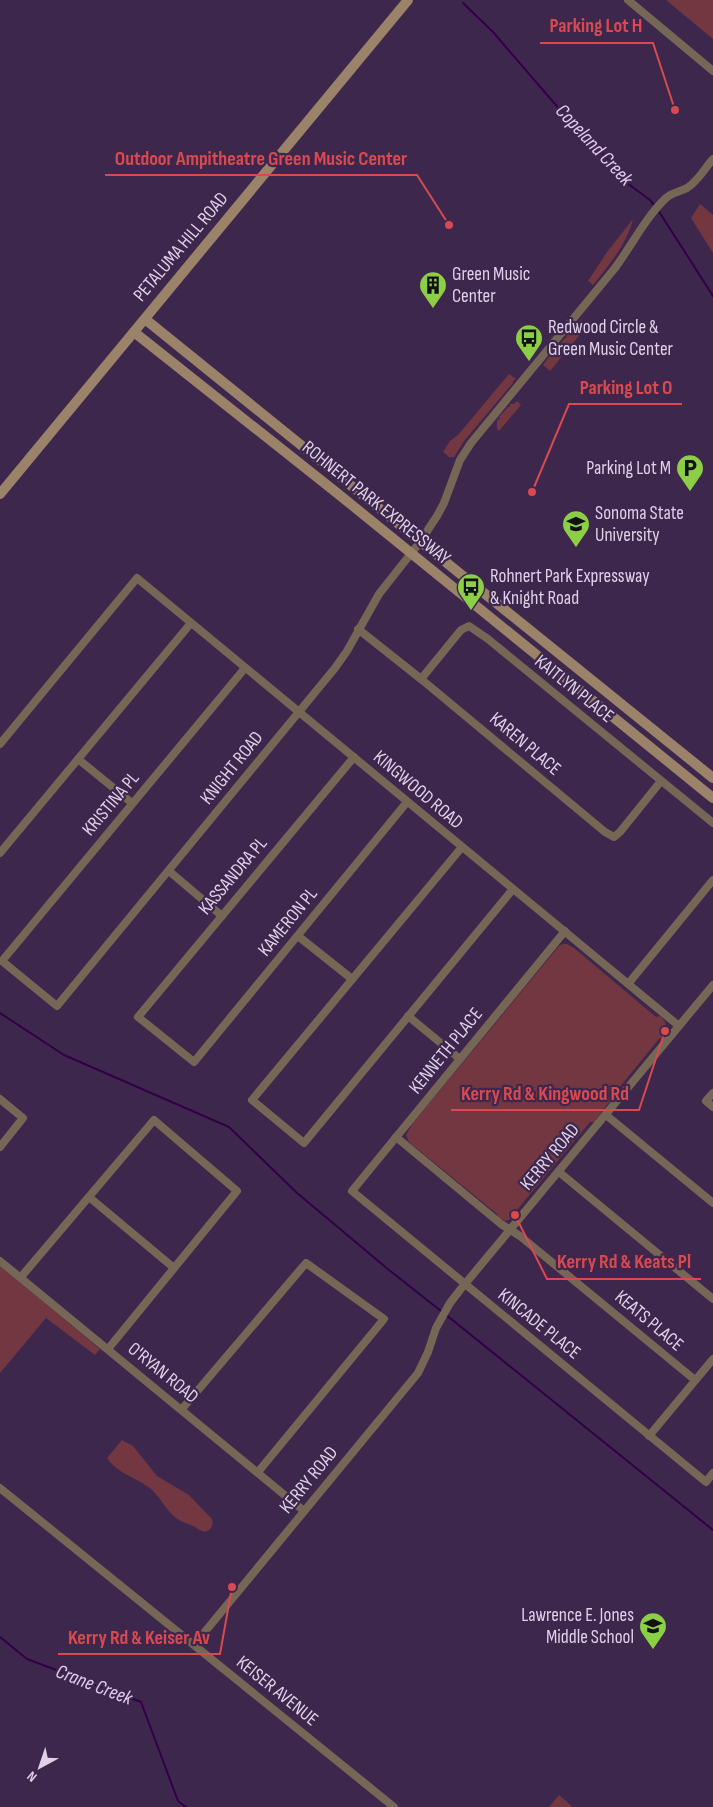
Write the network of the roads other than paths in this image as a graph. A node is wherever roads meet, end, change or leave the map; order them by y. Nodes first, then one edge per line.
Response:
1 (408, 0) edge
2 (628, 0) edge
3 (713, 71) edge
4 (713, 159) edge
5 (144, 319) junction
6 (134, 332) junction
7 (0, 494) edge
8 (420, 542) junction
9 (411, 553) junction
10 (191, 623) junction
11 (358, 629) junction
12 (245, 668) junction
13 (421, 679) junction
14 (300, 712) junction
15 (0, 744) edge
16 (354, 757) junction
17 (78, 759) junction
18 (713, 778) edge
19 (661, 781) junction
20 (713, 798) edge
21 (407, 802) junction
22 (132, 803) junction
23 (713, 823) edge
24 (462, 847) junction
25 (0, 853) edge
26 (169, 871) junction
27 (713, 880) edge
28 (513, 889) junction
29 (222, 916) junction
30 (565, 932) junction
31 (298, 936) junction
32 (352, 980) junction
33 (628, 984) junction
34 (713, 984) edge
35 (57, 1006) joint
36 (408, 1016) junction
37 (679, 1026) junction
38 (460, 1058) junction
39 (194, 1062) joint
40 (713, 1093) edge
41 (0, 1099) edge
42 (710, 1104) edge
43 (606, 1115) junction
44 (396, 1137) junction
45 (0, 1147) edge
46 (558, 1172) junction
47 (352, 1191) joint
48 (88, 1197) junction
49 (713, 1203) edge
50 (510, 1230) junction
51 (0, 1261) edge
52 (174, 1268) junction
53 (21, 1277) junction
54 (465, 1284) junction
55 (713, 1299) edge
56 (108, 1349) junction
57 (713, 1359) edge
58 (695, 1380) junction
59 (182, 1409) junction
60 (649, 1436) junction
61 (258, 1472) junction
62 (713, 1473) edge
63 (0, 1488) edge
64 (304, 1511) junction
65 (194, 1645) junction
66 (394, 1807) edge

1 - 5 main road, PETALUMA HILL ROAD
2 - 3 street
4 - 8 street, KNIGHT ROAD
5 - 6 main road, PETALUMA HILL ROAD
5 - 8 main road, ROHNERT PARK EXPRESSWAY
6 - 7 main road, PETALUMA HILL ROAD
6 - 9 main road, ROHNERT PARK EXPRESSWAY
8 - 9 street, KNIGHT ROAD
8 - 18 main road, ROHNERT PARK EXPRESSWAY
9 - 11 street, KNIGHT ROAD
9 - 20 main road, ROHNERT PARK EXPRESSWAY
10 - 12 street, KINGWOOD ROAD
10 - 15 street, KINGWOOD ROAD
10 - 17 street
11 - 13 street, KAREN PLACE
11 - 14 street, KNIGHT ROAD
12 - 14 street, KINGWOOD ROAD
12 - 22 street, KRISTINA PL
13 - 19 street, KAITLYN PLACE
13 - 19 street, KAREN PLACE
14 - 16 street, KINGWOOD ROAD
14 - 26 street, KNIGHT ROAD
16 - 21 street, KINGWOOD ROAD
16 - 29 street, KASSANDRA PL
17 - 22 street
17 - 25 street
19 - 23 street, KAITLYN PLACE
21 - 24 street, KINGWOOD ROAD
21 - 31 street, KAMERON PL
22 - 35 street, KRISTINA PL
24 - 28 street, KINGWOOD ROAD
24 - 32 street
26 - 29 street
26 - 35 street, KNIGHT ROAD
27 - 33 street
28 - 30 street, KINGWOOD ROAD
28 - 36 street
29 - 39 street, KASSANDRA PL
30 - 33 street, KINGWOOD ROAD
30 - 38 street, KENNETH PLACE
31 - 32 street
31 - 39 street, KAMERON PL
32 - 36 street
33 - 37 street, KINGWOOD ROAD
34 - 37 street, KERRY ROAD
36 - 38 street
37 - 43 street, KERRY ROAD
38 - 44 street, KENNETH PLACE
40 - 42 street
41 - 45 street
43 - 46 street, KERRY ROAD
43 - 49 street
44 - 47 street, KENNETH PLACE
44 - 50 street, KEATS PLACE
46 - 50 street, KERRY ROAD
46 - 55 street
47 - 54 street, KINCADE PLACE
48 - 52 street
48 - 52 street
48 - 53 street
50 - 54 street, KERRY ROAD
50 - 58 street, KEATS PLACE
51 - 53 street, O'RYAN ROAD
52 - 56 street
53 - 56 street, O'RYAN ROAD
54 - 60 street, KINCADE PLACE
54 - 64 street, KERRY ROAD
56 - 59 street, O'RYAN ROAD
57 - 58 street
58 - 60 street
59 - 61 street, O'RYAN ROAD
59 - 61 street
60 - 62 street, KINCADE PLACE
61 - 64 street, O'RYAN ROAD
63 - 65 street, KEISER AVENUE
64 - 65 street, KERRY ROAD
65 - 66 street, KEISER AVENUE

